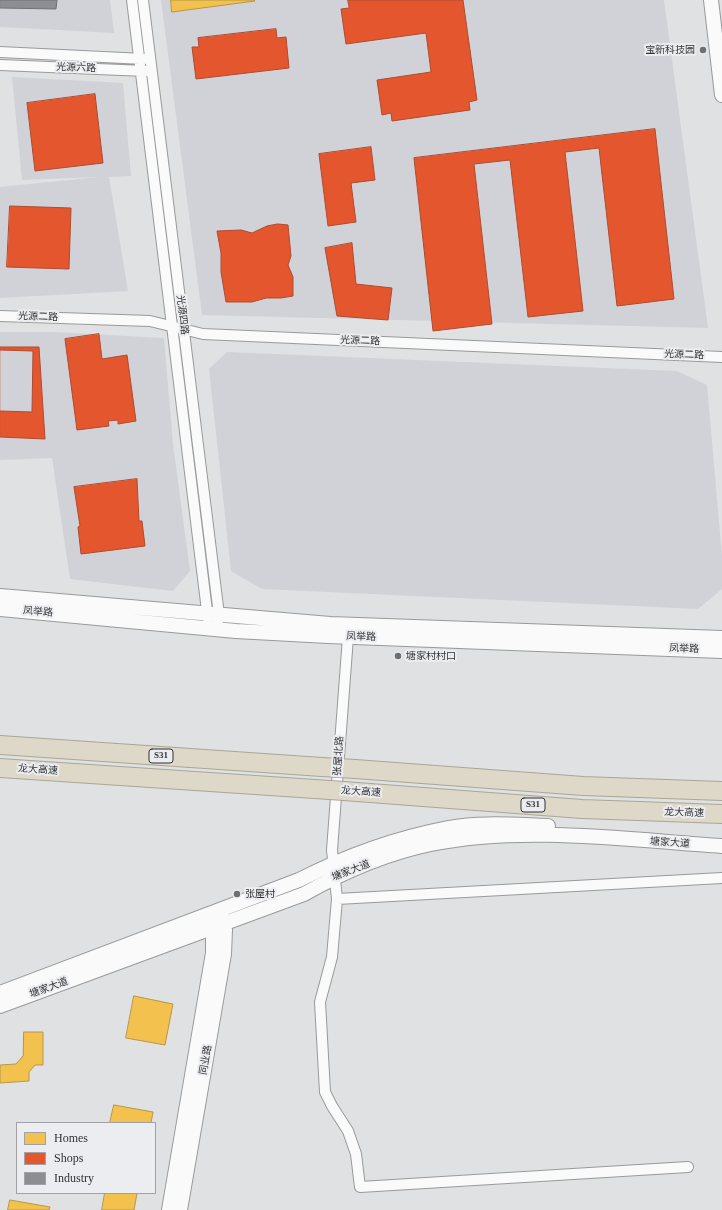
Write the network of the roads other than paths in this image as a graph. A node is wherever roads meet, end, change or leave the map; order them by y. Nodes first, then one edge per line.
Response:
1 (132, 0) edge
2 (143, 0) edge
3 (711, 0) edge
4 (0, 52) edge
5 (139, 58) junction
6 (0, 65) edge
7 (152, 67) junction
8 (141, 71) junction
9 (722, 94) edge
10 (0, 316) edge
11 (172, 326) junction
12 (184, 329) junction
13 (722, 357) edge
14 (0, 596) edge
15 (0, 609) edge
16 (213, 614) junction
17 (211, 628) junction
18 (722, 634) edge
19 (348, 637) junction
20 (700, 638) junction
21 (722, 638) edge
22 (722, 651) edge
23 (0, 746) edge
24 (0, 768) edge
25 (722, 791) edge
26 (722, 814) edge
27 (722, 836) edge
28 (722, 846) edge
29 (334, 862) junction
30 (334, 877) junction
31 (722, 878) edge
32 (337, 900) junction
33 (215, 919) junction
34 (0, 993) edge
35 (0, 1006) edge
36 (688, 1167) dead end
37 (169, 1210) edge
38 (180, 1210) edge

1 - 5 street, 光源四路
2 - 7 street, 光源四路
3 - 9 street
4 - 5 street, 光源六路
5 - 7 street, 光源六路
5 - 8 street, 光源四路
6 - 8 street, 光源六路
7 - 8 street, 光源六路
7 - 12 street, 光源四路
8 - 11 street, 光源四路
10 - 11 street, 光源二路
11 - 12 street, 光源二路
11 - 16 street, 光源四路
12 - 13 street, 光源二路
12 - 16 street, 光源四路
14 - 16 street, 凤举路
15 - 17 street, 凤举路
16 - 17 street, 光源四路
16 - 20 street, 凤举路
17 - 19 street, 凤举路
18 - 20 street
19 - 22 street, 凤举路
19 - 29 street, 张屋北路
20 - 21 street, 凤举路
23 - 25 highway, S31, bridge
24 - 26 highway, 龙大高速 / S31, bridge
27 - 29 street, 塘家大道
28 - 30 street, 塘家大道
29 - 30 street, 张屋北路
29 - 33 street, 塘家大道
30 - 32 street, 张屋北路
30 - 33 street, 塘家大道
31 - 32 street
32 - 36 street, 张屋北路
33 - 34 street, 塘家大道
33 - 35 street, 塘家大道
33 - 37 street, 同业路
33 - 38 street, 同业路

